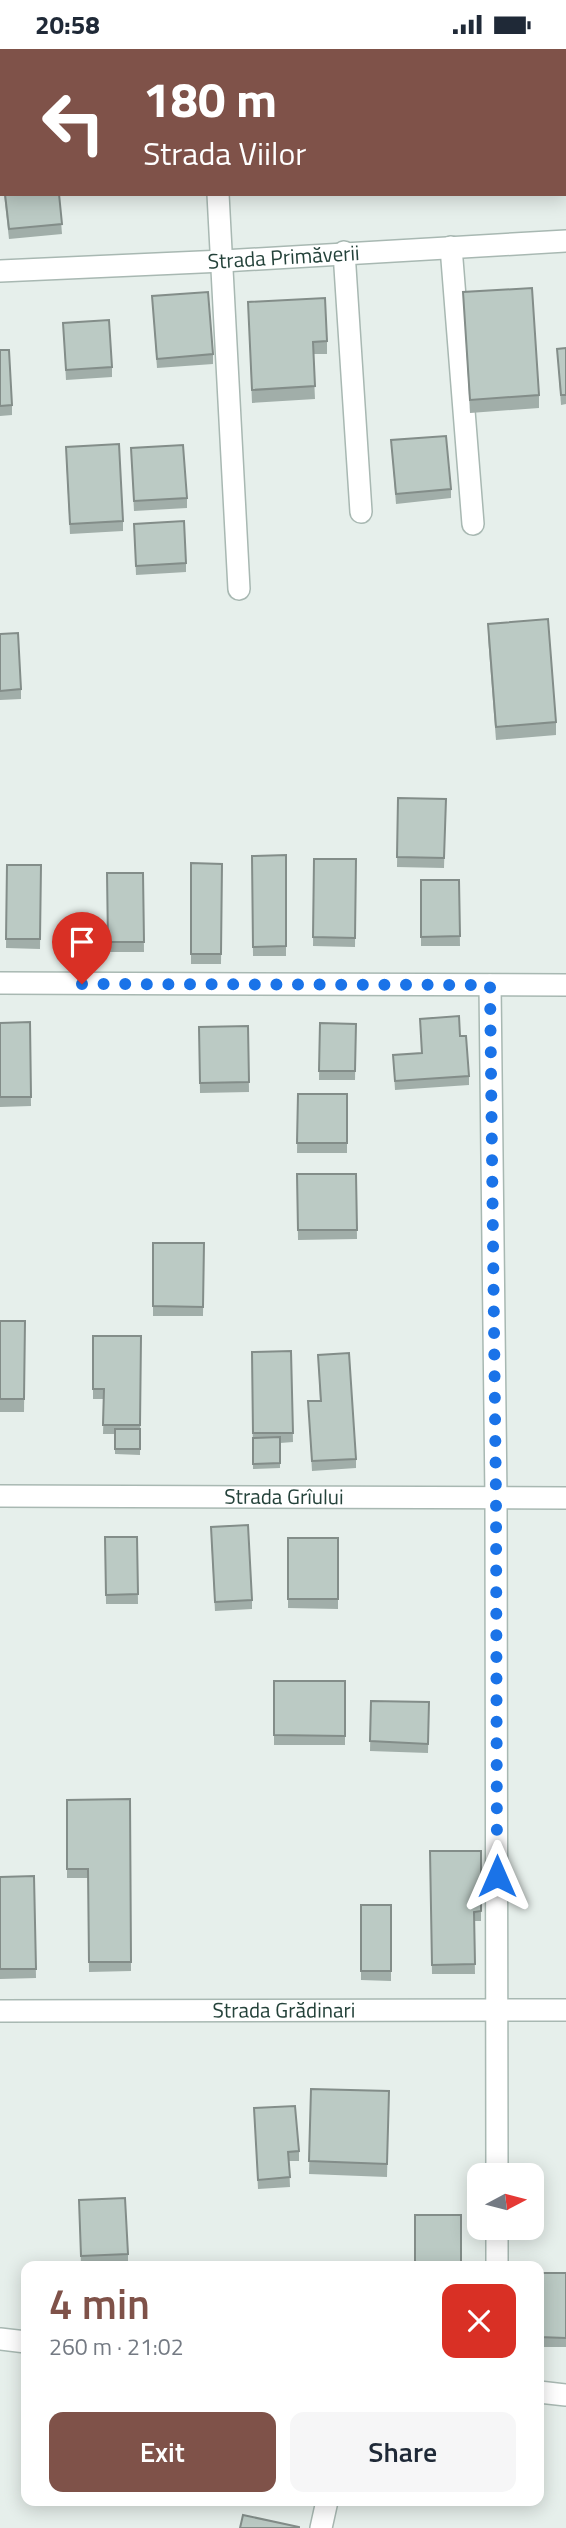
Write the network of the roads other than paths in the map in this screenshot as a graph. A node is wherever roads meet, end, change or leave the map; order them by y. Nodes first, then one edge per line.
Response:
1 (218, 196) edge
2 (566, 241) edge
3 (451, 247) junction
4 (344, 252) junction
5 (223, 261) junction
6 (0, 271) edge
7 (361, 512) dead end
8 (473, 524) dead end
9 (239, 589) dead end
10 (0, 983) edge
11 (490, 985) junction
12 (566, 985) edge
13 (0, 1496) edge
14 (496, 1498) junction
15 (566, 1498) edge
16 (566, 2010) edge
17 (0, 2011) edge
18 (498, 2011) junction
19 (497, 2163) edge
20 (497, 2240) edge
21 (497, 2261) edge
22 (0, 2339) edge
23 (21, 2341) edge
24 (544, 2393) edge
25 (566, 2395) edge
26 (326, 2506) edge
27 (321, 2528) edge

1 - 5 street
2 - 3 street, Strada Primăverii
3 - 4 street, Strada Primăverii
3 - 8 street
4 - 5 street, Strada Primăverii
4 - 7 street
5 - 6 street, Strada Primăverii
5 - 9 street
10 - 11 street
11 - 12 street
11 - 14 street
13 - 14 street, Strada Grîului
14 - 15 street, Strada Grîului
14 - 18 street
16 - 18 street, Strada Grădinari
17 - 18 street, Strada Grădinari
18 - 19 street
20 - 21 street
22 - 23 street
24 - 25 street
26 - 27 street

